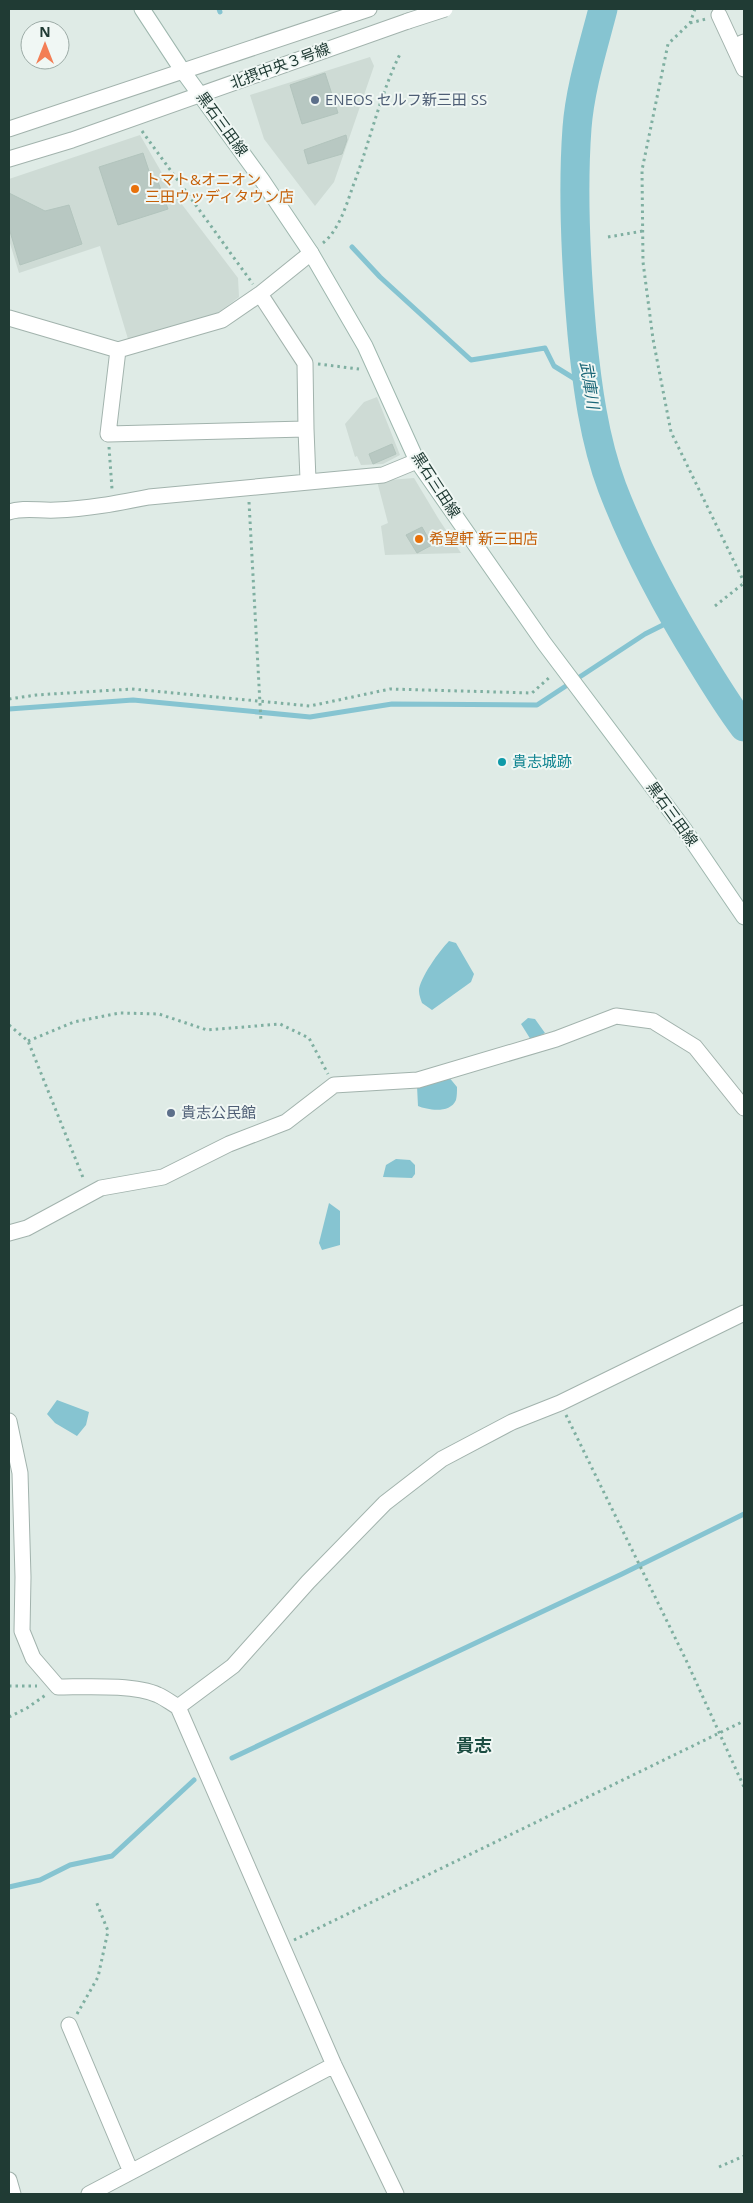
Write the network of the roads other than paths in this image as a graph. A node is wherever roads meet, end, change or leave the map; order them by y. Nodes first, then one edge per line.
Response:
1 (142, 9) edge
2 (370, 9) edge
3 (445, 9) edge
4 (719, 15) dead end
5 (739, 44) edge
6 (744, 69) edge
7 (182, 70) junction
8 (201, 94) junction
9 (9, 129) edge
10 (9, 160) edge
11 (311, 253) junction
12 (260, 294) junction
13 (9, 318) edge
14 (118, 350) junction
15 (306, 429) junction
16 (417, 461) junction
17 (308, 480) junction
18 (9, 512) edge
19 (744, 917) edge
20 (744, 1108) edge
21 (9, 1233) edge
22 (744, 1313) edge
23 (9, 1421) edge
24 (178, 1707) junction
25 (70, 2025) road end
26 (334, 2065) junction
27 (131, 2172) junction
28 (9, 2180) edge
29 (13, 2194) edge
30 (89, 2194) edge
31 (396, 2194) edge

1 - 7 street, 黒石三田線
2 - 7 street, 北摂中央３号線
3 - 8 street, 北摂中央３号線, bridge
4 - 5 street
5 - 6 street
7 - 8 street, 黒石三田線
7 - 9 street, 北摂中央３号線
8 - 10 street, 北摂中央３号線
8 - 11 street, 黒石三田線
11 - 12 street
11 - 16 street, 黒石三田線
12 - 14 street
12 - 15 street
13 - 14 street
14 - 15 street
15 - 17 street
16 - 17 street
16 - 19 street, 黒石三田線
17 - 18 street
20 - 21 street
22 - 24 street
23 - 24 street
24 - 26 street
25 - 27 street
26 - 27 street
26 - 31 street
27 - 30 street
28 - 29 street

